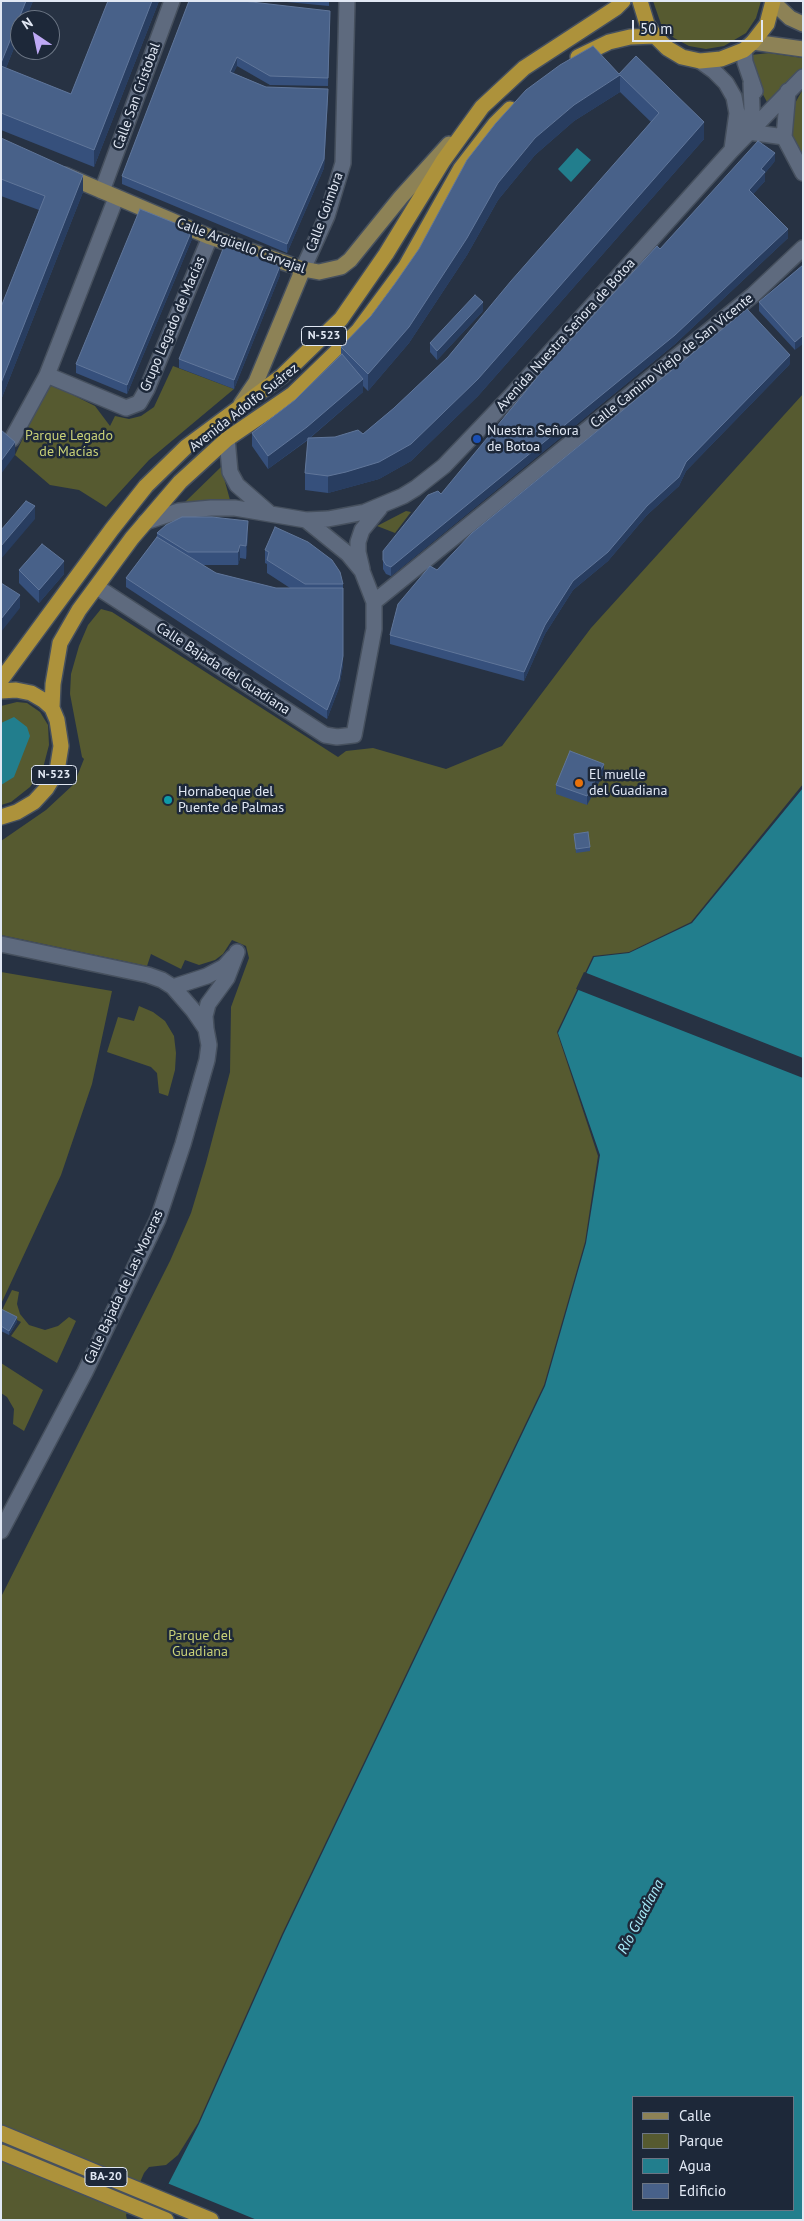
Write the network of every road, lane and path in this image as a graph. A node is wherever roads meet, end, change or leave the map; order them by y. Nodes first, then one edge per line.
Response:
1 (172, 1) edge
2 (347, 1) edge
3 (623, 1) edge
4 (640, 1) edge
5 (773, 2) edge
6 (803, 24) edge
7 (654, 36) junction
8 (749, 46) junction
9 (803, 49) edge
10 (700, 61) junction
11 (565, 65) edge
12 (803, 77) edge
13 (751, 83) junction
14 (788, 91) junction
15 (520, 100) edge
16 (482, 107) junction
17 (768, 114) junction
18 (749, 132) junction
19 (784, 137) junction
20 (732, 150) junction
21 (47, 168) edge
22 (803, 173) edge
23 (102, 192) junction
24 (116, 198) junction
25 (210, 237) junction
26 (803, 248) edge
27 (303, 269) junction
28 (47, 375) junction
29 (239, 407) junction
30 (12, 439) edge
31 (227, 439) junction
32 (382, 506) junction
33 (270, 513) junction
34 (306, 520) junction
35 (145, 522) junction
36 (362, 571) junction
37 (97, 587) junction
38 (374, 602) junction
39 (1, 680) edge
40 (1, 691) edge
41 (52, 708) junction
42 (1, 817) edge
43 (1, 944) edge
44 (173, 987) junction
45 (206, 1029) junction
46 (1, 1531) edge
47 (1, 2133) edge
48 (1, 2152) edge
49 (166, 2220) edge
50 (211, 2220) edge

1 - 23 street, Calle San Cristobal
2 - 27 street, Calle Coimbra
3 - 16 highway, Avenida Adolfo Suárez / N-523
4 - 7 highway
5 - 6 main road
5 - 8 highway
7 - 10 highway
7 - 11 highway
8 - 9 main road
8 - 10 highway
8 - 13 street
10 - 20 street
12 - 14 street, Avenida Nuestra Señora de Botoa
13 - 17 street
13 - 18 street
14 - 17 street, Avenida Nuestra Señora de Botoa
14 - 19 street
15 - 31 highway, Avenida Adolfo Suárez / N-523
16 - 27 main road, Calle Argüello Carvajal
16 - 29 highway, Avenida Adolfo Suárez / N-523
17 - 18 street, Avenida Nuestra Señora de Botoa
18 - 19 street
18 - 20 street, Avenida Nuestra Señora de Botoa
19 - 22 street
20 - 32 street, Avenida Nuestra Señora de Botoa
21 - 23 main road, Calle Argüello Carvajal
23 - 24 main road, Calle Argüello Carvajal
24 - 25 main road, Calle Argüello Carvajal
24 - 28 street
25 - 27 main road, Calle Argüello Carvajal
25 - 28 street, Grupo Legado de Macías
26 - 38 street, Calle Camino Viejo de San Vicente
27 - 29 main road, Calle Coimbra
28 - 30 street
29 - 39 highway, Avenida Adolfo Suárez / N-523
31 - 33 street, Avenida Nuestra Señora de Botoa
31 - 35 highway, Avenida Adolfo Suárez / N-523
32 - 34 street, Avenida Nuestra Señora de Botoa
32 - 36 street
33 - 34 street, Avenida Nuestra Señora de Botoa
33 - 35 street, Avenida Nuestra Señora de Botoa
34 - 36 street
35 - 37 highway, Avenida Adolfo Suárez / N-523
36 - 38 street
37 - 38 street, Calle Bajada del Guadiana
37 - 41 highway, Avenida Adolfo Suárez / N-523
40 - 41 highway
41 - 42 highway, N-523
43 - 44 street
44 - 45 street
44 - 45 street, Calle Bajada de Las Moreras
45 - 46 street, Calle Bajada de Las Moreras
47 - 50 highway, BA-20
48 - 49 highway, BA-20

